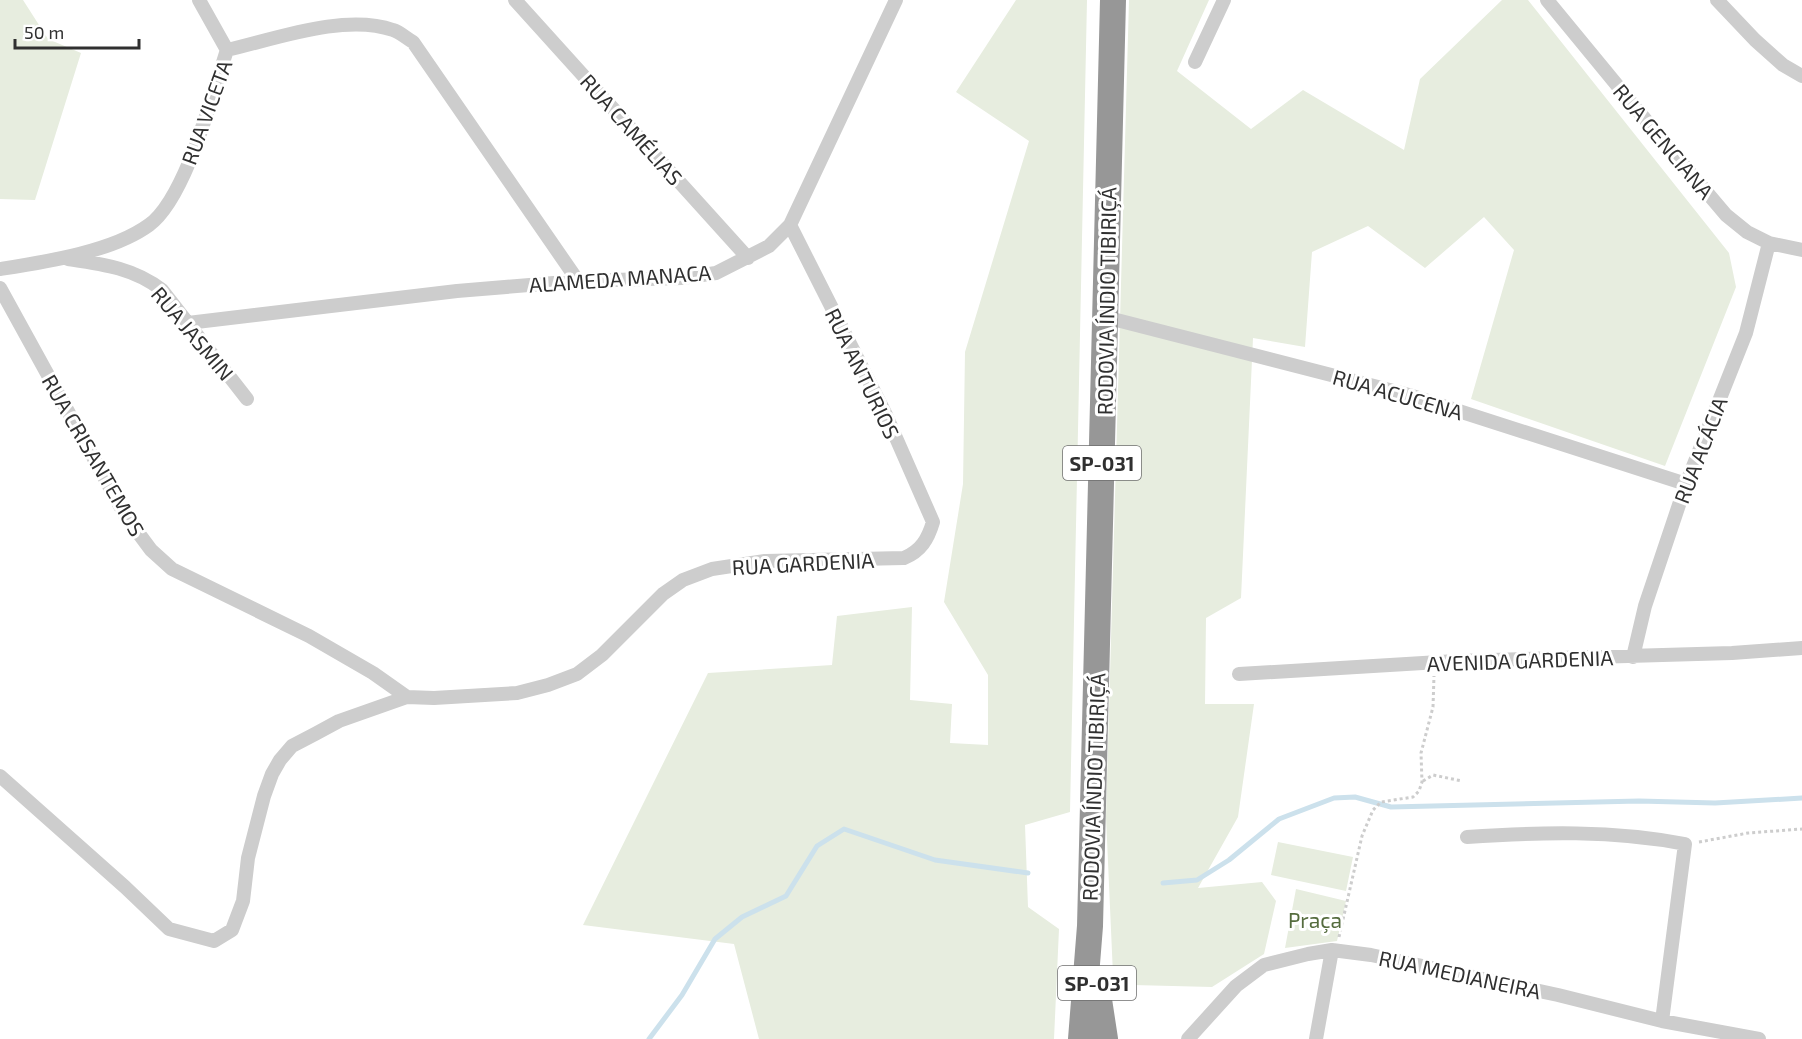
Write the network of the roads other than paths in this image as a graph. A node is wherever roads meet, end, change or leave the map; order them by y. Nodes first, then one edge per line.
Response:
1 (199, 0) edge
2 (515, 0) edge
3 (896, 0) edge
4 (1113, 0) edge
5 (1224, 0) edge
6 (1547, 0) edge
7 (1717, 0) edge
8 (228, 50) junction
9 (1195, 62) dead end
10 (1802, 76) edge
11 (790, 225) junction
12 (1769, 243) junction
13 (1802, 250) edge
14 (748, 258) junction
15 (63, 259) junction
16 (0, 269) edge
17 (578, 281) junction
18 (0, 288) edge
19 (1105, 317) junction
20 (188, 323) junction
21 (247, 399) dead end
22 (1686, 484) junction
23 (933, 522) joint
24 (1802, 648) edge
25 (1633, 657) junction
26 (1239, 674) dead end
27 (407, 697) junction
28 (0, 776) edge
29 (1467, 837) dead end
30 (1090, 926) junction
31 (1334, 950) junction
32 (1662, 1021) junction
33 (1081, 1039) edge
34 (1105, 1039) edge
35 (1188, 1039) edge
36 (1316, 1039) edge
37 (1760, 1039) edge

1 - 8 street
2 - 14 street, RUA CAMÉLIAS
3 - 11 street, ALAMEDA MANACA
4 - 19 highway, RODOVIA ÍNDIO TIBIRIÇÁ / SP-031
5 - 9 street
6 - 12 street, RUA GENCIANA
7 - 10 street
8 - 15 street, RUA VICETA
8 - 17 street, RUA VICETA
11 - 14 street, ALAMEDA MANACA
11 - 23 street, RUA ANTURIOS
12 - 13 street, RUA GENCIANA
12 - 22 street, RUA ACÁCIA
14 - 17 street, ALAMEDA MANACA
15 - 16 street
15 - 20 street, RUA JASMIN
17 - 20 street, ALAMEDA MANACA
18 - 27 street, RUA CRISANTEMOS
19 - 22 street, RUA ACUCENA
19 - 30 highway, RODOVIA ÍNDIO TIBIRIÇÁ / SP-031
20 - 21 street, RUA JASMIN
22 - 25 street, RUA ACÁCIA
23 - 27 street, RUA GARDENIA
24 - 25 street, AVENIDA GARDENIA
25 - 26 street, AVENIDA GARDENIA
27 - 28 street
29 - 32 street
30 - 33 highway, RODOVIA ÍNDIO TIBIRIÇÁ / SP-031
30 - 34 highway, RODOVIA ÍNDIO TIBIRIÇÁ / SP-031
31 - 32 street, RUA MEDIANEIRA
31 - 35 street, RUA MEDIANEIRA
31 - 36 street
32 - 37 street, RUA MEDIANEIRA

